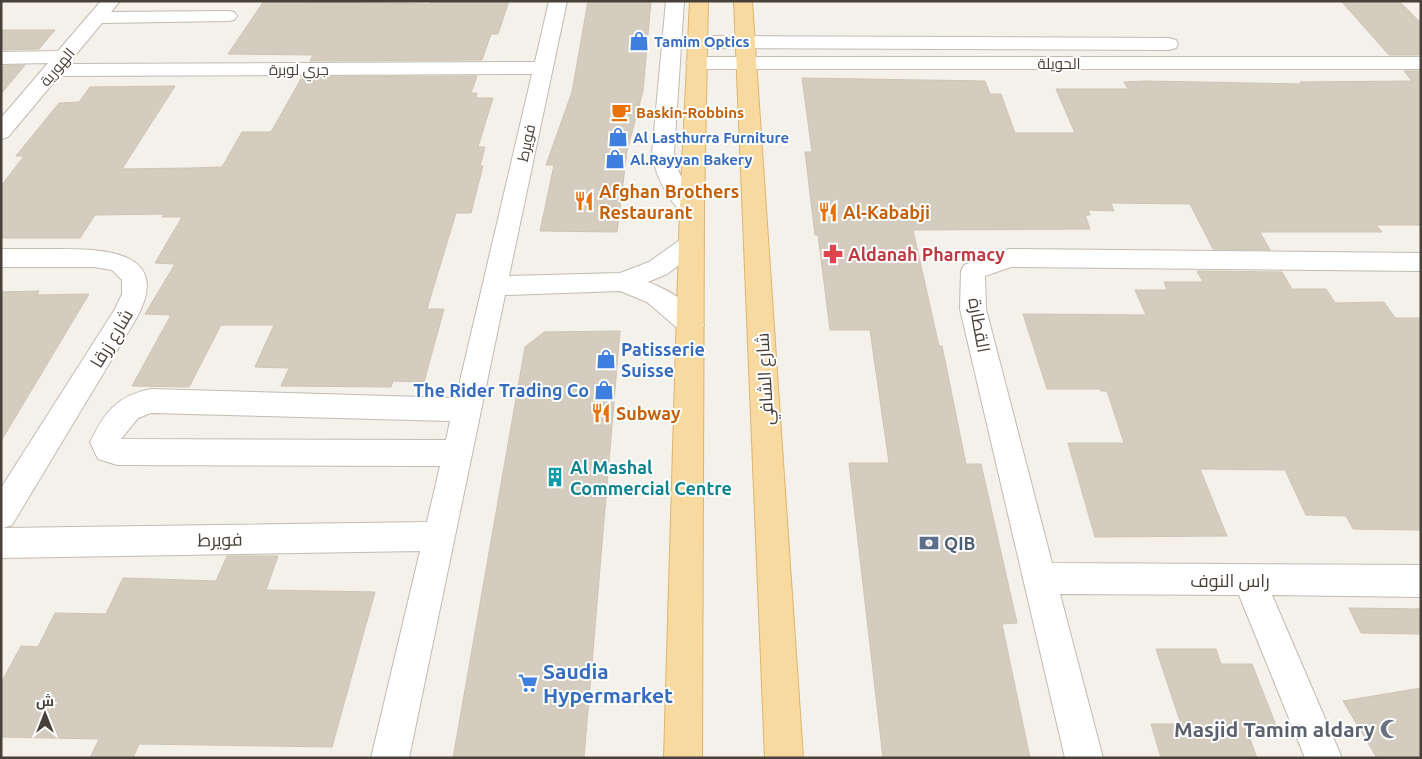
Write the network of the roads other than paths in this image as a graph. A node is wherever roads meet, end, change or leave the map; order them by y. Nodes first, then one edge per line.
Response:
1 (111, 1) edge
2 (558, 1) edge
3 (676, 1) edge
4 (699, 1) edge
5 (745, 2) edge
6 (228, 16) dead end
7 (98, 18) junction
8 (696, 53) junction
9 (747, 53) junction
10 (1, 58) edge
11 (1204, 63) junction
12 (1421, 63) edge
13 (60, 64) junction
14 (542, 68) junction
15 (1, 132) edge
16 (692, 206) junction
17 (692, 243) junction
18 (1, 258) edge
19 (1421, 262) edge
20 (622, 282) junction
21 (494, 286) junction
22 (690, 325) junction
23 (468, 410) junction
24 (458, 453) junction
25 (1, 515) edge
26 (439, 536) junction
27 (1, 543) edge
28 (1040, 578) junction
29 (1248, 581) junction
30 (1421, 581) edge
31 (390, 758) edge
32 (683, 758) edge
33 (784, 758) edge
34 (1084, 758) edge
35 (1324, 758) edge

1 - 7 street, الهورية
2 - 14 street, فويرط
3 - 16 street
4 - 8 main road
5 - 9 main road, شارع الشافي
6 - 7 street
7 - 13 street, الهورية
8 - 9 street, الحويلة
8 - 16 main road
9 - 11 street, الحويلة
9 - 11 street, الحويلة
9 - 33 main road, شارع الشافي
10 - 13 street, جري لوبرة
11 - 12 street, الحويلة
13 - 14 street, جري لوبرة
13 - 15 street, الهورية
14 - 21 street, فويرط
16 - 17 main road
17 - 20 street
17 - 22 main road
18 - 25 street, شارع زرقا
19 - 28 street, القطارة
20 - 21 street
20 - 22 street
21 - 23 street, فويرط
22 - 32 main road
23 - 24 street, فويرط
23 - 24 street
24 - 26 street, فويرط
26 - 27 street, فويرط
26 - 31 street, فويرط
28 - 29 street, راس النوف
28 - 34 street, القطارة
29 - 30 street, راس النوف
29 - 35 street

